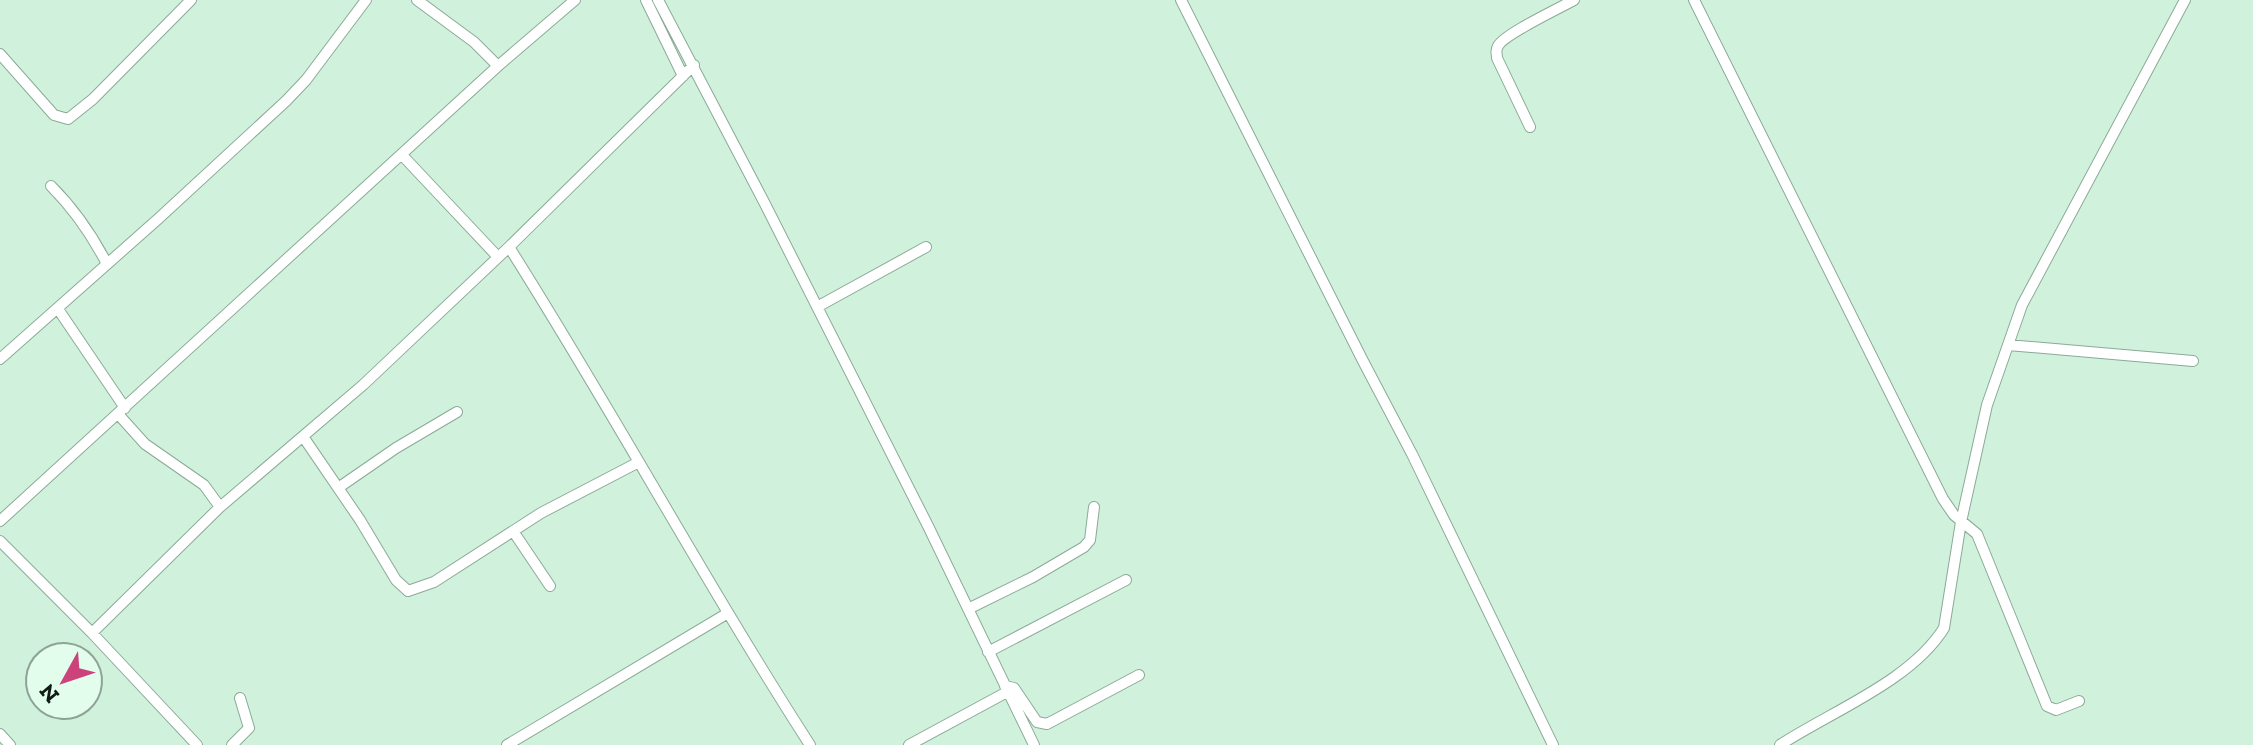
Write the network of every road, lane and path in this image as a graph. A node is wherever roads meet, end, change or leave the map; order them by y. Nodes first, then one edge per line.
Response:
1 (191, 0) edge
2 (366, 0) edge
3 (417, 0) edge
4 (575, 0) edge
5 (646, 0) edge
6 (658, 0) edge
7 (1181, 0) edge
8 (1574, 0) edge
9 (1694, 0) edge
10 (2185, 0) edge
11 (0, 54) edge
12 (694, 65) junction
13 (498, 66) junction
14 (683, 76) junction
15 (1530, 127) dead end
16 (402, 155) junction
17 (51, 186) dead end
18 (509, 247) junction
19 (926, 247) dead end
20 (498, 257) junction
21 (107, 264) junction
22 (817, 307) junction
23 (58, 309) junction
24 (2008, 345) junction
25 (0, 359) edge
26 (2193, 361) dead end
27 (122, 411) junction
28 (457, 412) dead end
29 (304, 438) junction
30 (637, 463) junction
31 (338, 488) junction
32 (220, 507) junction
33 (1094, 507) dead end
34 (0, 521) edge
35 (1961, 522) junction
36 (513, 531) junction
37 (0, 541) edge
38 (1126, 580) dead end
39 (550, 586) dead end
40 (968, 609) junction
41 (728, 613) junction
42 (92, 633) junction
43 (988, 652) junction
44 (1139, 675) dead end
45 (1006, 689) junction
46 (240, 698) dead end
47 (2079, 701) dead end
48 (0, 734) edge
49 (10, 745) edge
50 (197, 745) edge
51 (232, 745) edge
52 (507, 745) edge
53 (810, 745) edge
54 (909, 745) edge
55 (1034, 745) edge
56 (1553, 745) edge
57 (1780, 745) edge

1 - 11 street
2 - 21 street
3 - 13 street
4 - 13 street
5 - 14 street
6 - 12 street
7 - 56 street
8 - 15 street
9 - 35 street
10 - 24 street
12 - 14 street
12 - 22 street
13 - 16 street
14 - 18 street
16 - 20 street
16 - 27 street
17 - 21 street
18 - 20 street
18 - 30 street
19 - 22 street
20 - 29 street
21 - 23 street
22 - 40 street
23 - 25 street
23 - 27 street
24 - 26 street
24 - 35 street
27 - 32 street
27 - 34 street
28 - 31 street
29 - 31 street
29 - 32 street
30 - 36 street
30 - 41 street
31 - 36 street
32 - 42 street
33 - 40 street
35 - 47 street
35 - 57 street
36 - 39 street
37 - 42 street
38 - 43 street
40 - 43 street
41 - 52 street
41 - 53 street
42 - 50 street
43 - 45 street
44 - 45 street
45 - 54 street
45 - 55 street
46 - 51 street
48 - 49 street

